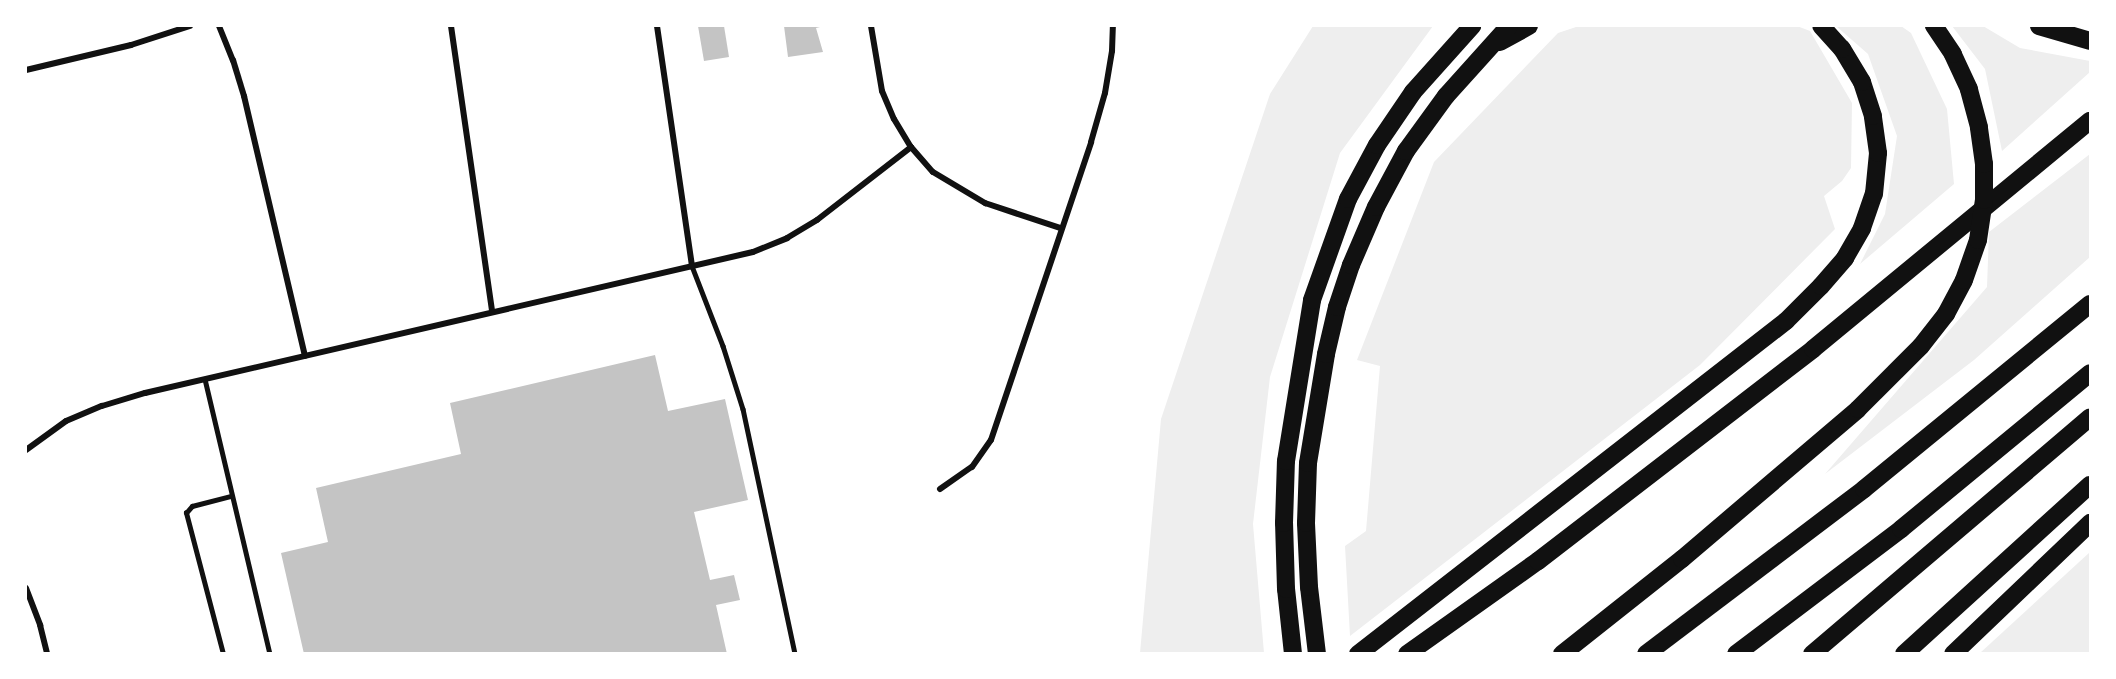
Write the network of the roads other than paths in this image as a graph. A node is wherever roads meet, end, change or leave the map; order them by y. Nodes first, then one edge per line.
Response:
1 (190, 26) edge
2 (219, 26) edge
3 (451, 26) edge
4 (657, 26) edge
5 (871, 26) edge
6 (1113, 26) edge
7 (1472, 26) edge
8 (1509, 26) edge
9 (1529, 26) edge
10 (1821, 26) edge
11 (1934, 26) edge
12 (2039, 26) edge
13 (2091, 41) edge
14 (1491, 48) junction
15 (26, 70) edge
16 (2091, 121) edge
17 (911, 147) junction
18 (1060, 228) junction
19 (692, 266) junction
20 (2091, 304) edge
21 (492, 312) junction
22 (305, 356) junction
23 (2091, 373) edge
24 (205, 379) junction
25 (2091, 417) edge
26 (26, 450) edge
27 (2091, 485) edge
28 (940, 489) dead end
29 (231, 496) junction
30 (2091, 523) edge
31 (26, 588) edge
32 (1316, 652) edge
33 (47, 654) edge
34 (223, 654) edge
35 (270, 654) edge
36 (795, 654) edge
37 (1293, 654) edge
38 (1358, 654) edge
39 (1407, 654) edge
40 (1563, 654) edge
41 (1646, 654) edge
42 (1736, 654) edge
43 (1812, 654) edge
44 (1904, 654) edge
45 (1953, 654) edge

1 - 15 street
2 - 22 street
3 - 21 street
4 - 19 street
5 - 17 street
6 - 18 street
7 - 37 highway
8 - 14 highway
9 - 14 highway
10 - 38 highway
11 - 40 highway
12 - 13 highway
14 - 32 highway
16 - 39 highway
17 - 18 street
17 - 19 street
18 - 28 street
19 - 21 street
19 - 36 lane
20 - 41 highway
21 - 22 street
22 - 24 street
23 - 42 highway
24 - 26 street
24 - 29 lane
25 - 43 highway
27 - 44 highway
29 - 34 lane
29 - 35 lane
30 - 45 highway
31 - 33 street

